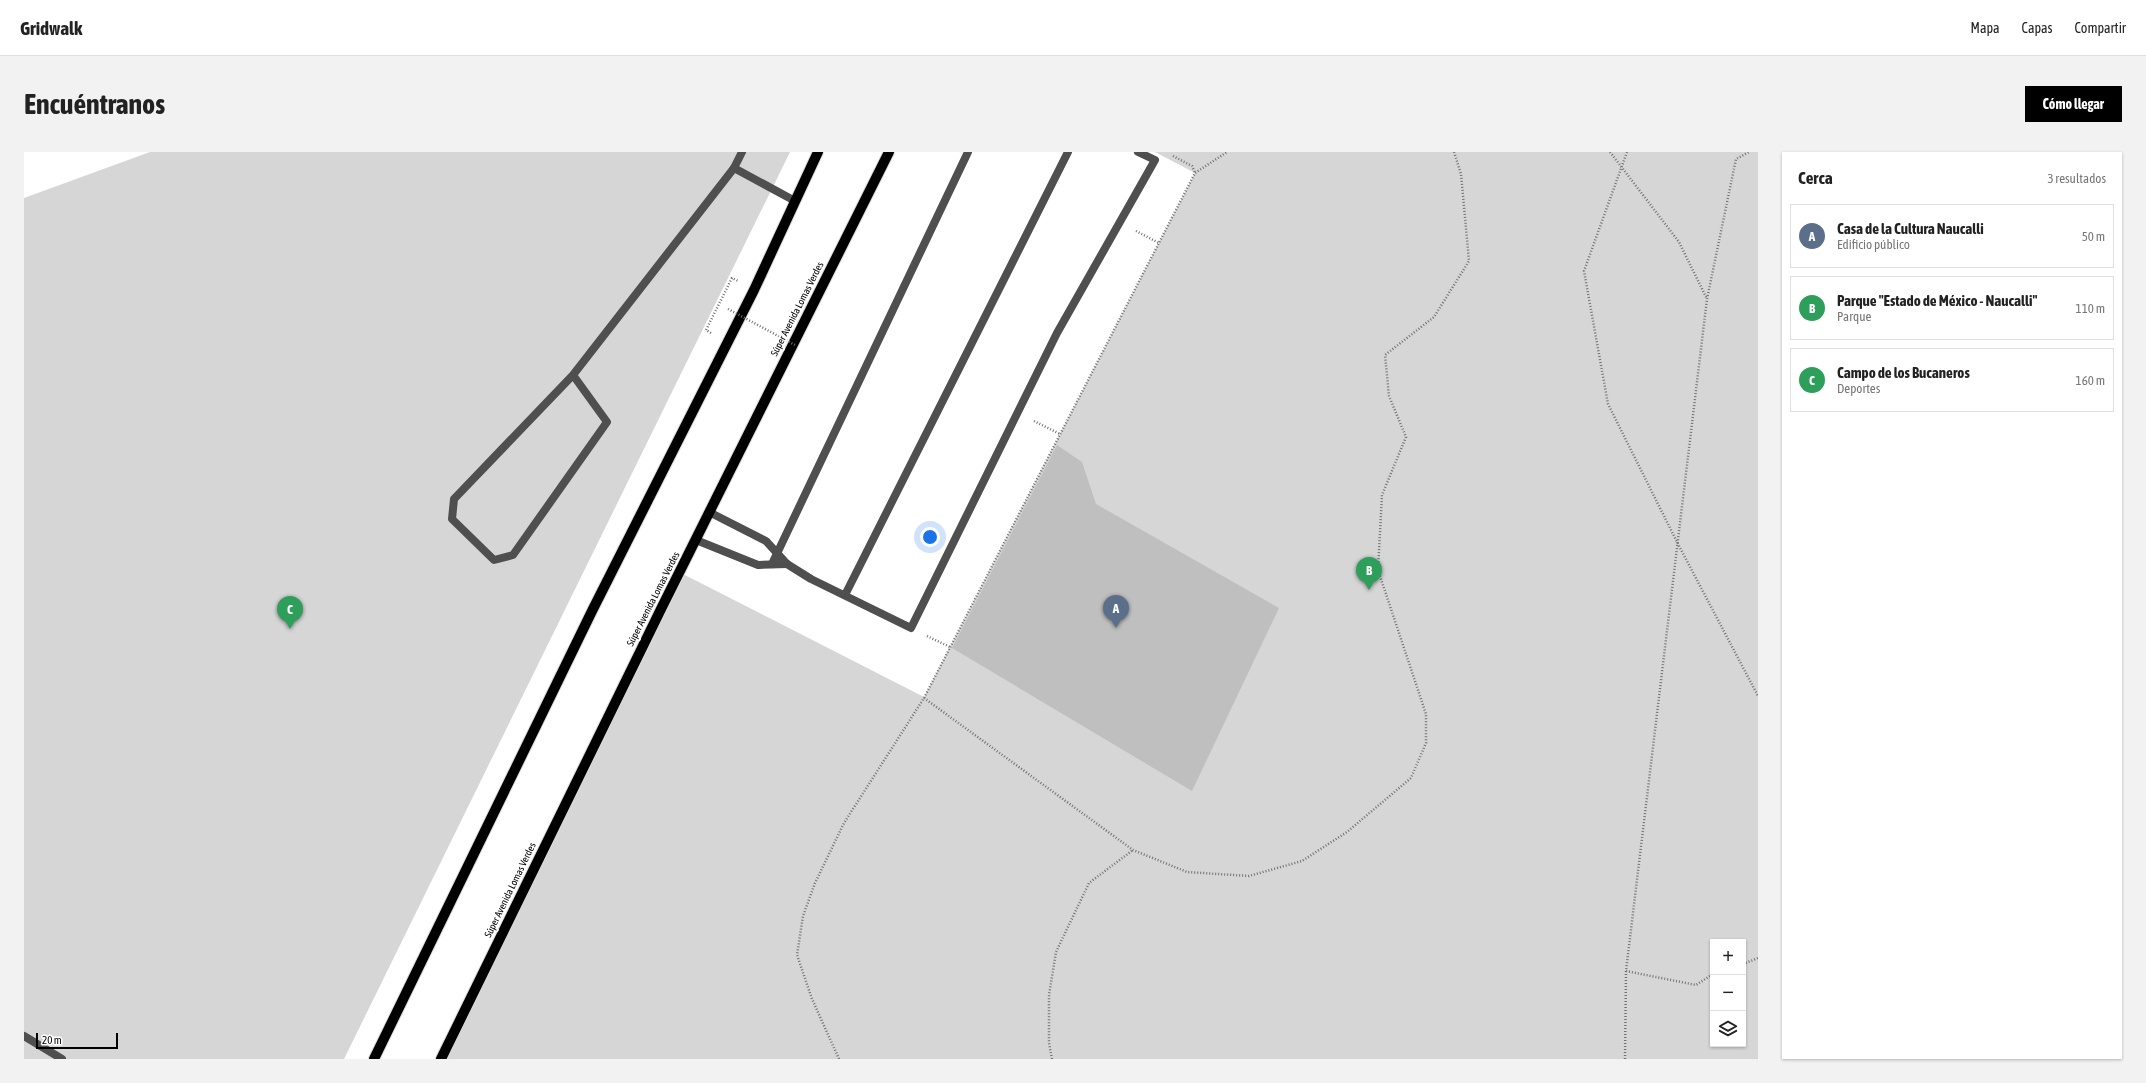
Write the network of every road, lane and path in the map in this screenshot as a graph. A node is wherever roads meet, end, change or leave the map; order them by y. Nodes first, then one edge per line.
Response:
1 (742, 152) edge
2 (818, 152) edge
3 (889, 152) edge
4 (968, 152) edge
5 (1068, 152) edge
6 (1138, 152) edge
7 (1227, 152) edge
8 (1454, 152) edge
9 (1610, 152) edge
10 (1627, 152) edge
11 (1748, 152) edge
12 (1171, 155) dead end
13 (1621, 167) junction
14 (734, 168) junction
15 (1195, 173) junction
16 (795, 201) junction
17 (1119, 223) junction
18 (1159, 243) junction
19 (732, 278) dead end
20 (1707, 299) junction
21 (728, 309) dead end
22 (706, 330) dead end
23 (795, 345) dead end
24 (573, 375) junction
25 (1018, 413) junction
26 (1060, 434) junction
27 (709, 512) junction
28 (696, 540) junction
29 (1678, 544) junction
30 (777, 553) junction
31 (772, 564) junction
32 (787, 564) junction
33 (845, 595) junction
34 (911, 628) junction
35 (950, 647) junction
36 (1758, 696) edge
37 (924, 698) junction
38 (1133, 850) junction
39 (1758, 958) edge
40 (1746, 963) edge
41 (1626, 971) junction
42 (1711, 975) edge
43 (24, 1036) edge
44 (62, 1059) edge
45 (374, 1059) edge
46 (441, 1059) edge
47 (839, 1059) edge
48 (1052, 1059) edge
49 (1625, 1059) edge

1 - 14 lane
2 - 16 main road
3 - 27 main road, Súper Avenida Lomas Verdes
4 - 30 lane
5 - 33 lane
6 - 17 lane
7 - 15 path
8 - 38 path
9 - 13 path
10 - 13 path
11 - 20 path
12 - 15 path
13 - 20 path
13 - 29 path
14 - 16 lane
14 - 24 lane
15 - 18 path
16 - 45 main road
17 - 18 path
17 - 25 lane
18 - 26 path
19 - 22 path
20 - 29 path
21 - 23 path, bridge
24 - 24 lane
25 - 26 path
25 - 34 lane
26 - 35 path
27 - 28 main road, Súper Avenida Lomas Verdes
27 - 30 lane
28 - 31 lane
28 - 46 main road, Súper Avenida Lomas Verdes
29 - 36 path
29 - 41 path
30 - 31 lane
30 - 32 lane
31 - 32 lane
32 - 33 lane
33 - 34 lane
34 - 35 path
35 - 37 path
37 - 38 path
37 - 47 path
38 - 48 path
39 - 40 path
41 - 42 path
41 - 49 path
43 - 44 lane

